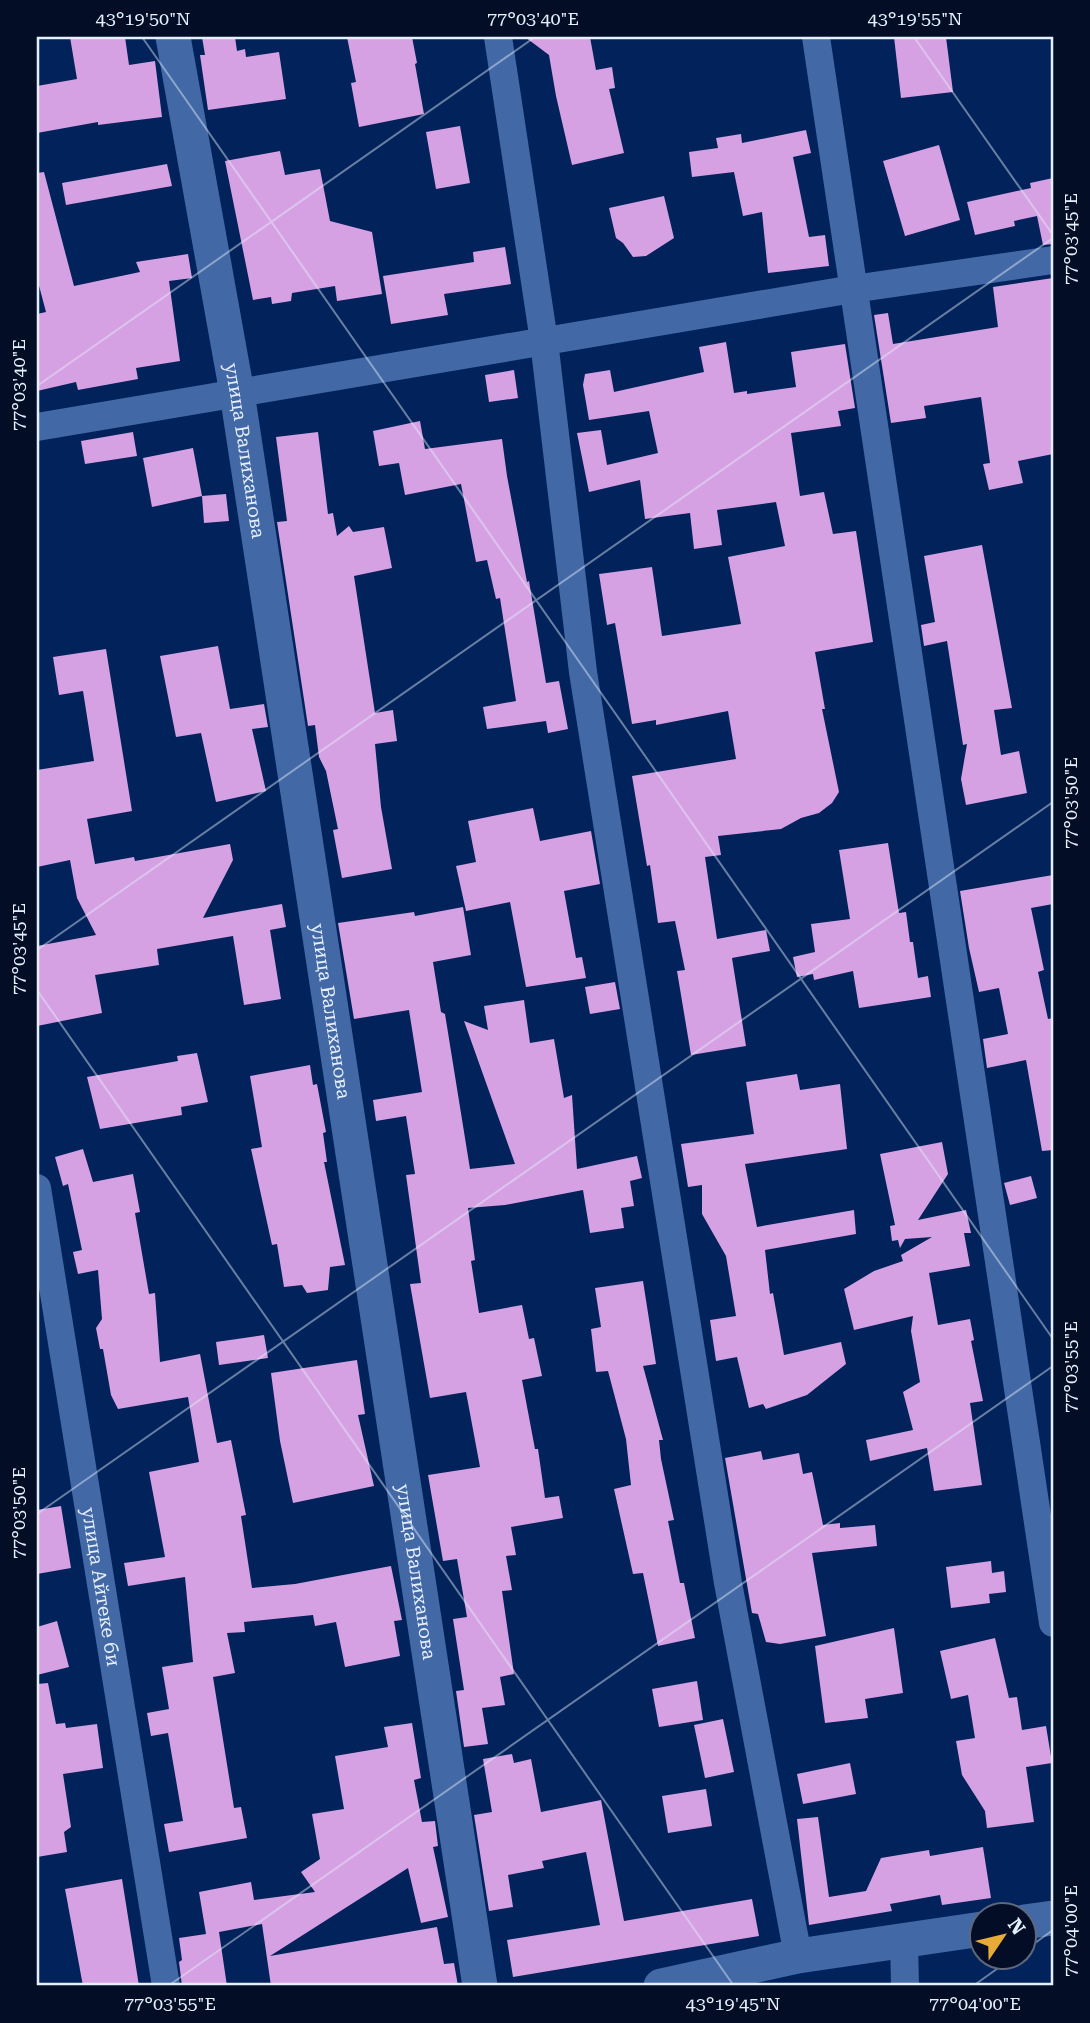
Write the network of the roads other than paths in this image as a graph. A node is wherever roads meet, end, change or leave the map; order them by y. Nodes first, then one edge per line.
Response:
1 (173, 37) edge
2 (498, 37) edge
3 (816, 37) edge
4 (1053, 260) edge
5 (853, 289) junction
6 (544, 341) junction
7 (237, 393) junction
8 (37, 427) edge
9 (37, 1188) edge
10 (1053, 1623) edge
11 (968, 1931) edge
12 (904, 1941) junction
13 (799, 1956) junction
14 (166, 1986) edge
15 (480, 1986) edge
16 (660, 1986) edge
17 (905, 1986) edge

1 - 7 street, улица Валиханова
2 - 6 street
3 - 5 street
4 - 5 street
5 - 6 street
5 - 10 street
6 - 7 street
6 - 13 street
7 - 8 street
7 - 15 street, улица Валиханова
9 - 14 street, улица Айтеке би
11 - 12 street
12 - 13 street
12 - 17 street
13 - 16 street

